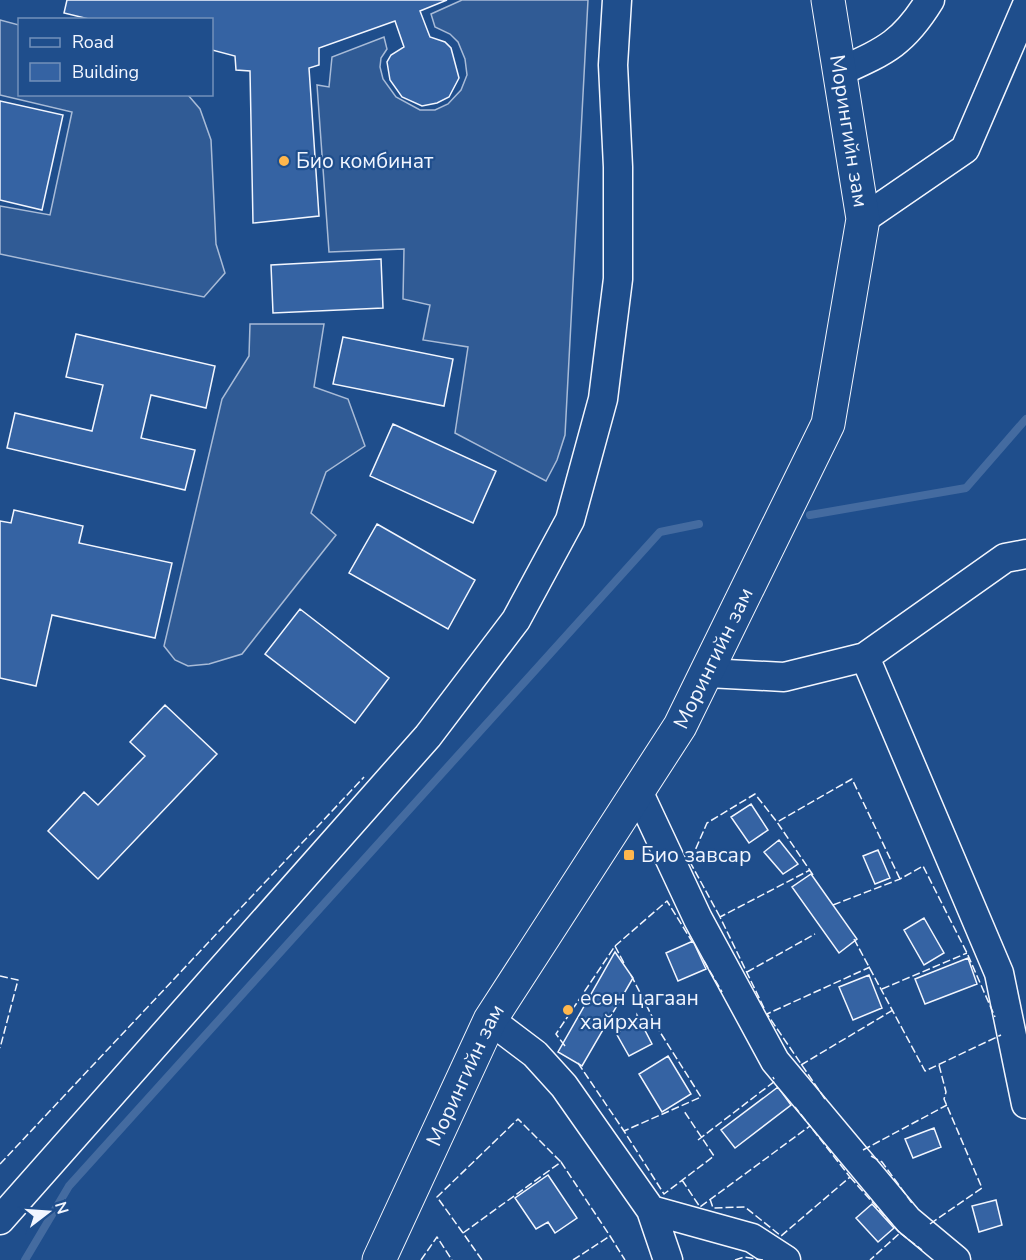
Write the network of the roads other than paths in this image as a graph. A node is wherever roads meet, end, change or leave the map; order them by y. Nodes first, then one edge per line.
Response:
1 (616, 0) edge
2 (828, 0) edge
3 (930, 0) edge
4 (1026, 7) edge
5 (839, 72) junction
6 (863, 219) junction
7 (1026, 554) edge
8 (865, 657) junction
9 (708, 673) junction
10 (638, 791) junction
11 (490, 1020) junction
12 (1026, 1104) edge
13 (651, 1210) junction
14 (0, 1220) edge
15 (378, 1260) edge
16 (668, 1260) edge
17 (786, 1260) edge
18 (956, 1260) edge

1 - 14 street
2 - 5 main road, Морингийн зам
3 - 5 street
4 - 6 street
5 - 6 main road, Морингийн зам
6 - 9 main road, Морингийн зам
7 - 8 street
8 - 9 street
8 - 12 street
9 - 10 main road, Морингийн зам
10 - 11 main road, Морингийн зам
10 - 18 street
11 - 13 street
11 - 15 main road, Морингийн зам
13 - 16 street
13 - 17 street

